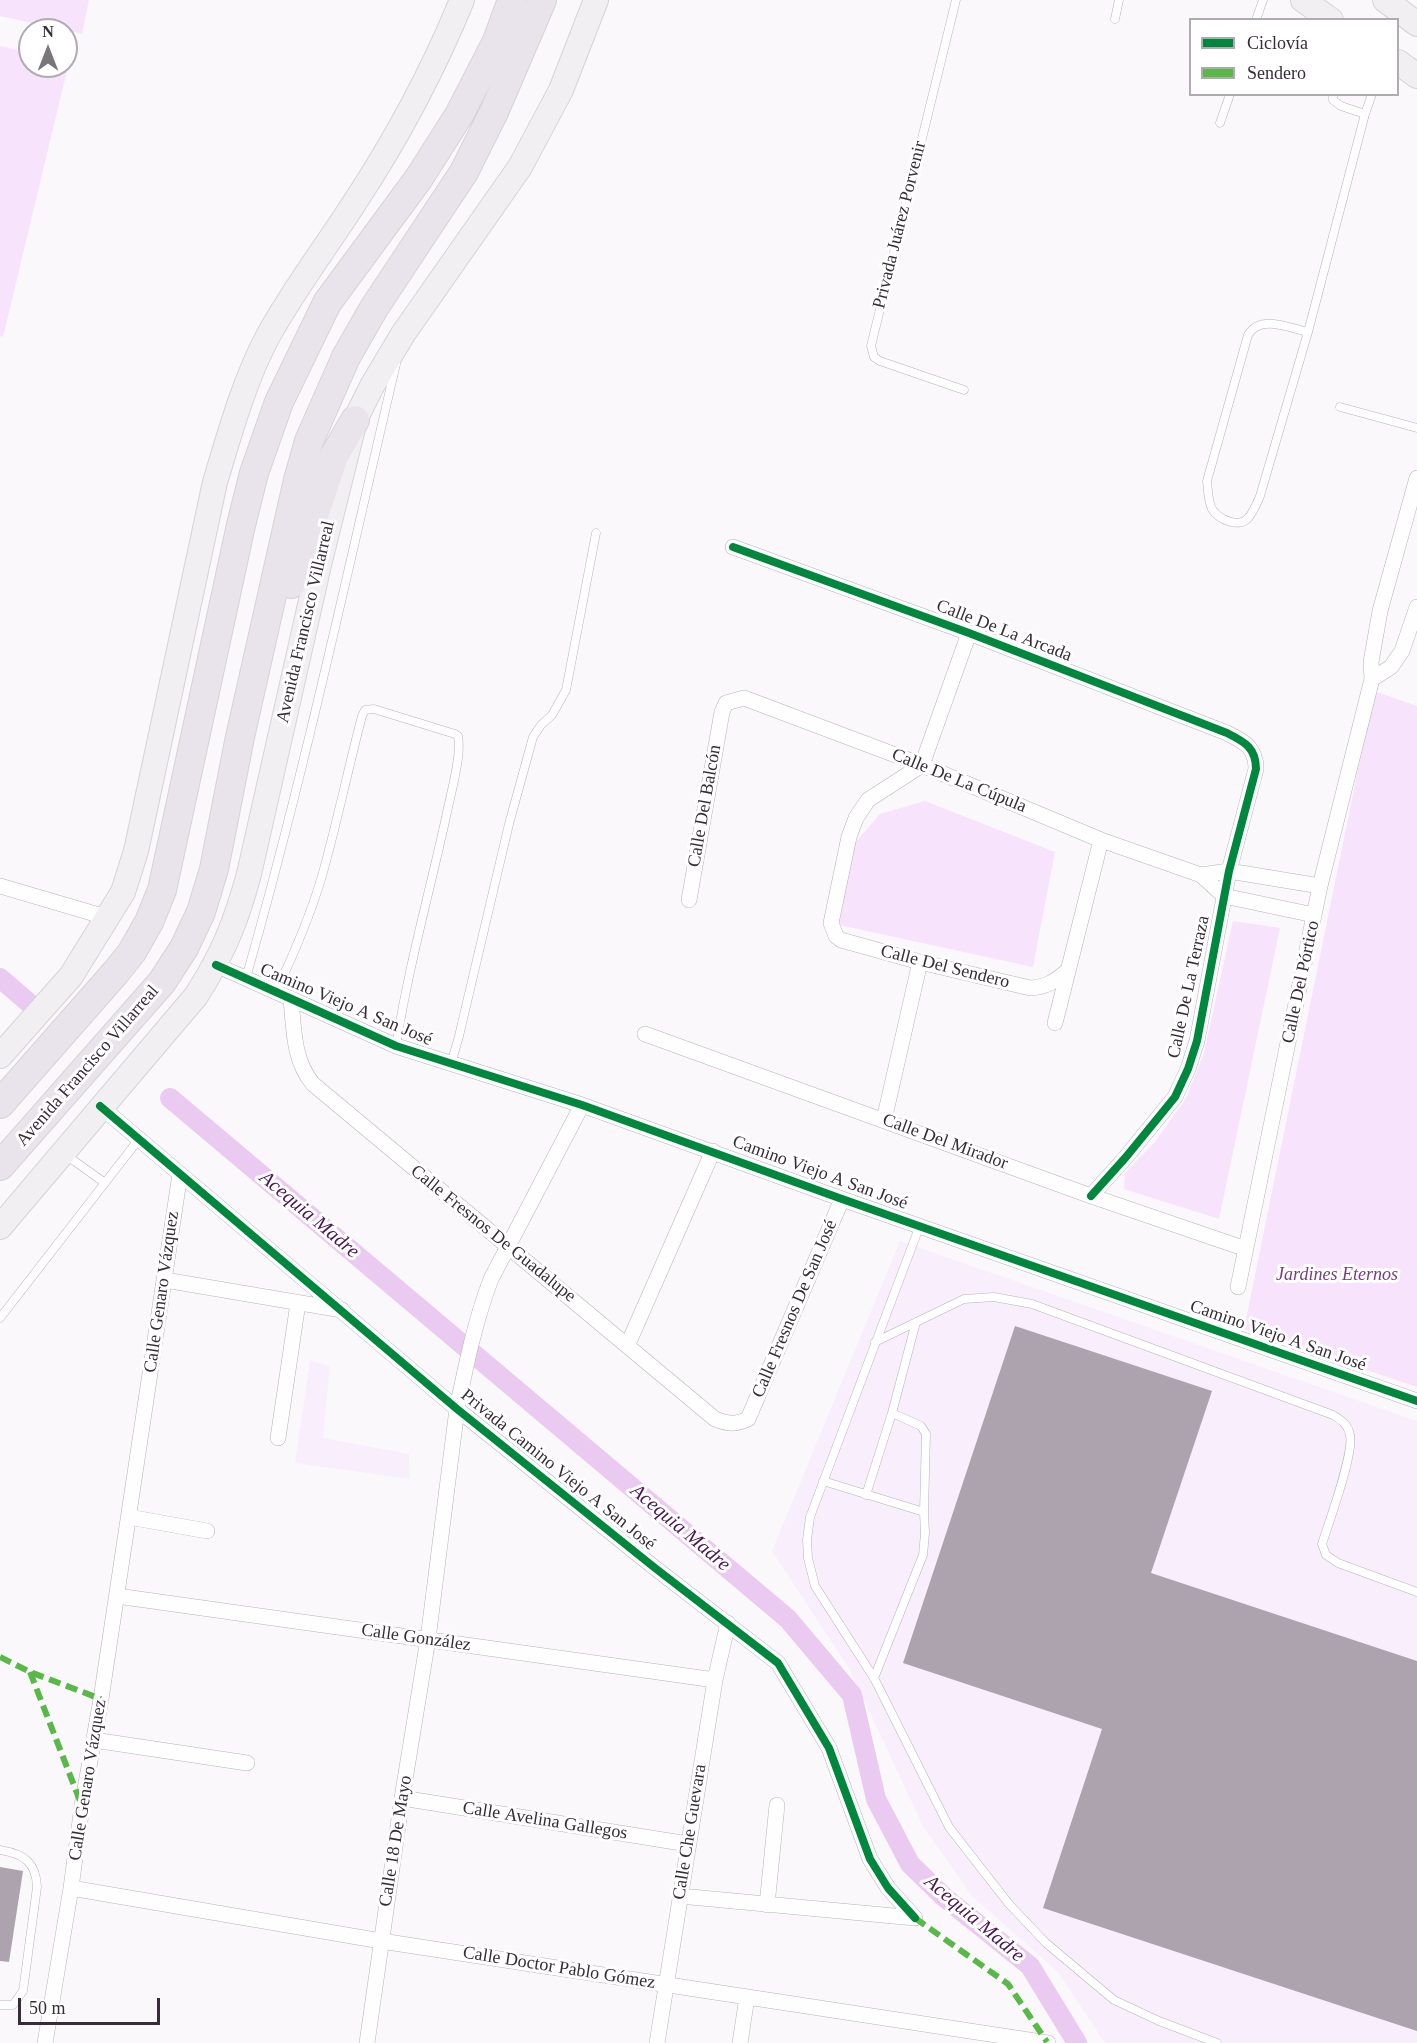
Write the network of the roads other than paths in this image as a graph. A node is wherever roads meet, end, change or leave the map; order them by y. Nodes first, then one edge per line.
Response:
1 (462, 0) edge
2 (512, 0) edge
3 (542, 0) edge
4 (596, 0) edge
5 (956, 0) edge
6 (1119, 0) edge
7 (1263, 0) edge
8 (1303, 0) edge
9 (1385, 0) edge
10 (1257, 18) edge
11 (1328, 18) edge
12 (1115, 19) dead end
13 (1417, 24) edge
14 (1399, 64) edge
15 (1417, 76) edge
16 (1229, 96) edge
17 (1333, 96) edge
18 (1371, 96) edge
19 (1365, 114) junction
20 (1220, 123) dead end
21 (1308, 332) junction
22 (403, 334) junction
23 (964, 390) dead end
24 (1340, 407) dead end
25 (355, 420) junction
26 (1417, 428) edge
27 (1417, 478) edge
28 (596, 533) dead end
29 (733, 547) dead end
30 (1417, 607) edge
31 (969, 633) junction
32 (1372, 679) junction
33 (722, 712) joint
34 (240, 737) junction
35 (1256, 756) joint
36 (922, 765) junction
37 (1101, 840) junction
38 (1229, 871) junction
39 (1201, 875) junction
40 (0, 886) edge
41 (1320, 886) junction
42 (1224, 896) junction
43 (689, 900) dead end
44 (1314, 915) junction
45 (109, 918) junction
46 (920, 962) junction
47 (216, 965) junction
48 (1066, 972) junction
49 (246, 978) junction
50 (276, 991) junction
51 (291, 999) junction
52 (1055, 1023) dead end
53 (645, 1034) dead end
54 (396, 1046) junction
55 (0, 1055) edge
56 (451, 1064) junction
57 (0, 1104) edge
58 (582, 1105) junction
59 (100, 1107) junction
60 (884, 1120) junction
61 (139, 1139) junction
62 (713, 1151) junction
63 (62, 1153) junction
64 (0, 1166) edge
65 (180, 1174) junction
66 (105, 1183) junction
67 (1091, 1196) junction
68 (842, 1199) junction
69 (920, 1225) junction
70 (0, 1227) edge
71 (509, 1248) junction
72 (1246, 1249) junction
73 (165, 1280) junction
74 (1238, 1287) dead end
75 (298, 1303) junction
76 (342, 1310) junction
77 (0, 1318) edge
78 (916, 1322) junction
79 (875, 1342) junction
80 (628, 1344) junction
81 (1417, 1401) edge
82 (457, 1409) junction
83 (892, 1413) junction
84 (748, 1419) joint
85 (278, 1438) dead end
86 (823, 1481) junction
87 (866, 1495) junction
88 (924, 1512) junction
89 (129, 1517) junction
90 (207, 1531) dead end
91 (1417, 1592) edge
92 (117, 1596) junction
93 (728, 1623) junction
94 (428, 1639) junction
95 (874, 1678) junction
96 (716, 1680) junction
97 (94, 1740) junction
98 (247, 1763) dead end
99 (402, 1798) junction
100 (777, 1805) dead end
101 (688, 1844) junction
102 (0, 1850) edge
103 (71, 1888) junction
104 (680, 1896) junction
105 (767, 1905) junction
106 (381, 1941) junction
107 (665, 1984) junction
108 (747, 1997) junction
109 (0, 2005) edge
110 (973, 2038) edge
111 (1048, 2042) edge
112 (45, 2043) edge
113 (367, 2043) edge
114 (657, 2043) edge
115 (740, 2043) edge
116 (1214, 2043) edge

1 - 45 main road
2 - 57 highway
3 - 34 highway, Avenida Francisco Villarreal
4 - 22 main road, Avenida Francisco Villarreal
5 - 23 lane, Privada Juárez Porvenir
6 - 12 lane
7 - 10 lane
8 - 11 main road
9 - 13 main road
14 - 15 main road
16 - 20 lane
17 - 19 lane
18 - 19 lane
19 - 21 lane
21 - 21 lane
22 - 25 main road, Avenida Francisco Villarreal
22 - 49 lane
24 - 26 lane
25 - 34 highway
25 - 47 main road, Avenida Francisco Villarreal
27 - 32 street, Calle Del Pórtico
28 - 56 lane
29 - 31 street, Calle De La Arcada
30 - 32 street
31 - 35 street, Calle De La Arcada
31 - 36 street
32 - 41 street, Calle Del Pórtico
33 - 36 street, Calle De La Cúpula
33 - 43 street, Calle Del Balcón
34 - 64 highway, Avenida Francisco Villarreal
35 - 38 street, Calle De La Terraza
36 - 37 street, Calle De La Cúpula
36 - 46 street, Calle Del Sendero
37 - 39 street, Calle De La Cúpula
37 - 48 street
38 - 39 street, Calle De La Cúpula
38 - 41 street, Calle De La Cúpula
38 - 42 street, Calle De La Terraza
39 - 42 street, Calle De La Cúpula
40 - 45 street
41 - 44 street, Calle Del Pórtico
42 - 44 street
42 - 67 street, Calle De La Terraza
44 - 72 street, Calle Del Pórtico
45 - 55 main road
46 - 48 street, Calle Del Sendero
46 - 60 street
47 - 49 street, Camino Viejo A San José
47 - 59 main road, Avenida Francisco Villarreal
48 - 52 street
49 - 50 street, Camino Viejo A San José
50 - 51 street, Camino Viejo A San José
50 - 54 lane
51 - 54 street, Camino Viejo A San José
51 - 71 street, Calle Fresnos De Guadalupe
53 - 60 street, Calle Del Mirador
54 - 56 street, Camino Viejo A San José
56 - 58 street, Camino Viejo A San José
58 - 62 street, Camino Viejo A San José
58 - 71 street, Calle 18 De Mayo
59 - 61 street, Privada Camino Viejo A San José
59 - 63 main road, Avenida Francisco Villarreal
60 - 67 street, Calle Del Mirador
61 - 65 street, Privada Camino Viejo A San José
61 - 66 lane
62 - 68 street, Camino Viejo A San José
62 - 80 street
63 - 66 lane
63 - 70 main road, Avenida Francisco Villarreal
65 - 73 street, Calle Genaro Vázquez
65 - 76 street, Privada Camino Viejo A San José
66 - 77 lane
67 - 72 street, Calle Del Mirador
68 - 69 street, Camino Viejo A San José
68 - 84 street, Calle Fresnos De San José
69 - 79 lane
69 - 81 street, Camino Viejo A San José
71 - 80 street, Calle Fresnos De Guadalupe
71 - 82 street, Calle 18 De Mayo
72 - 74 street, Calle Del Pórtico
73 - 75 street
73 - 89 street, Calle Genaro Vázquez
75 - 76 street
75 - 85 street
76 - 82 street, Privada Camino Viejo A San José
78 - 79 lane
78 - 83 lane
78 - 91 lane
79 - 86 lane
80 - 84 street, Calle Fresnos De Guadalupe
82 - 93 street, Privada Camino Viejo A San José
82 - 94 street, Calle 18 De Mayo
83 - 87 lane
83 - 88 lane
86 - 87 lane
86 - 95 lane
87 - 88 lane
88 - 95 lane
89 - 90 street
89 - 92 street, Calle Genaro Vázquez
92 - 94 street, Calle González
92 - 97 street, Calle Genaro Vázquez
93 - 96 street, Calle Che Guevara
93 - 105 street, Privada Camino Viejo A San José
94 - 96 street, Calle González
94 - 99 street, Calle 18 De Mayo
95 - 116 lane
96 - 101 street, Calle Che Guevara
97 - 98 street
97 - 103 street, Calle Genaro Vázquez
99 - 101 street, Calle Avelina Gallegos
99 - 106 street, Calle 18 De Mayo
100 - 105 street
101 - 104 street, Calle Che Guevara
102 - 109 lane
103 - 106 street, Calle Doctor Pablo Gómez
103 - 112 street, Calle Genaro Vázquez
104 - 105 street
104 - 107 street, Calle Che Guevara
106 - 107 street, Calle Doctor Pablo Gómez
106 - 113 street, Calle 18 De Mayo
107 - 108 street, Calle Doctor Pablo Gómez
107 - 114 street, Calle Che Guevara
108 - 110 street, Calle Doctor Pablo Gómez
108 - 115 street
110 - 111 street, Calle Doctor Pablo Gómez

